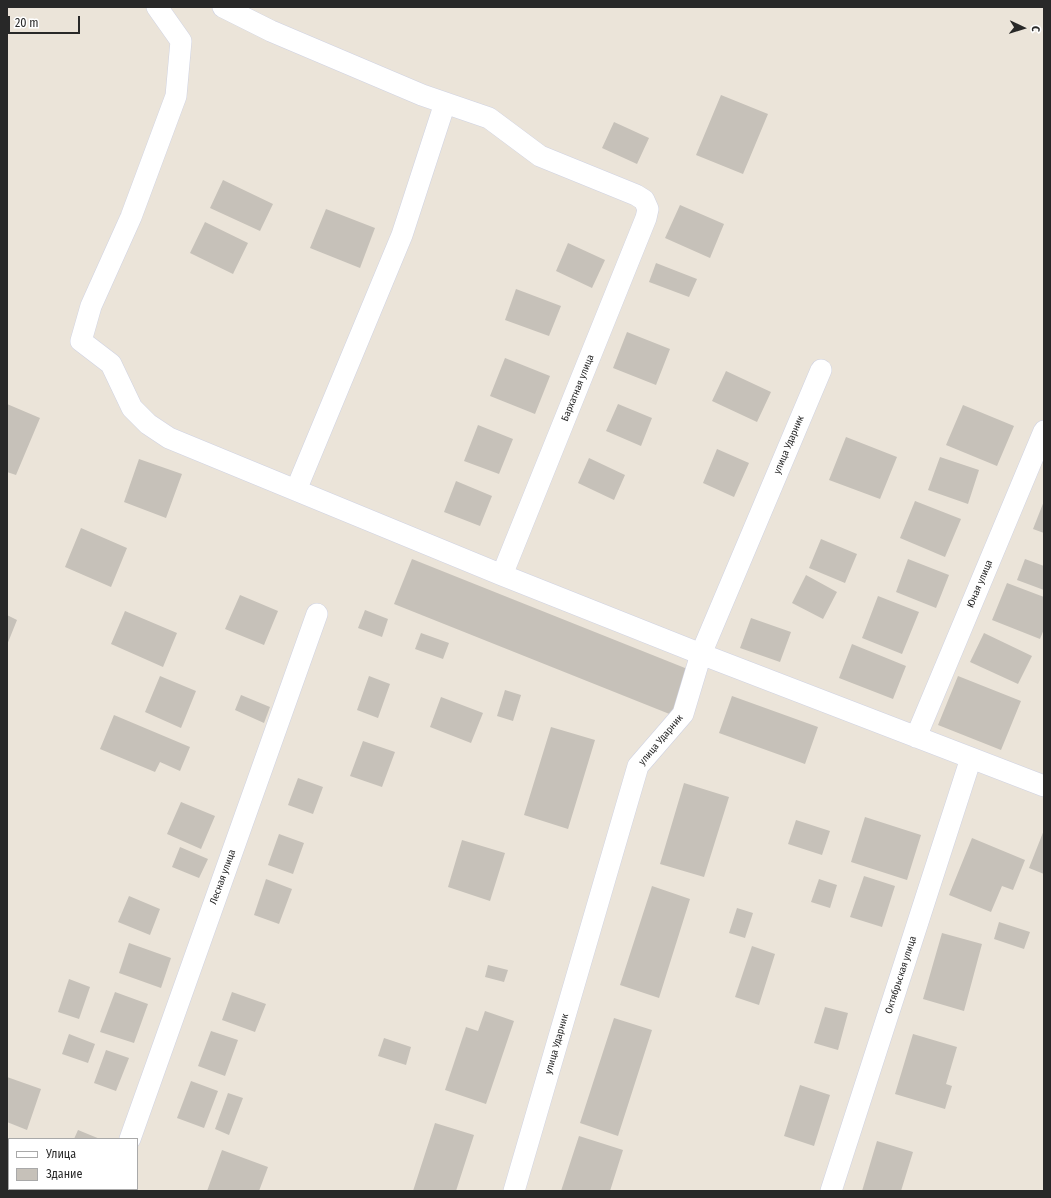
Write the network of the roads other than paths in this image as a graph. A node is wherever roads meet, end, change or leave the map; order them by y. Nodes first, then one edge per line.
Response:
1 (157, 7) edge
2 (223, 7) edge
3 (445, 103) junction
4 (821, 370) dead end
5 (1044, 431) edge
6 (296, 490) junction
7 (502, 575) junction
8 (317, 614) dead end
9 (701, 654) junction
10 (916, 737) junction
11 (970, 758) junction
12 (1044, 786) edge
13 (130, 1138) edge
14 (514, 1191) edge
15 (831, 1191) edge

1 - 6 street
2 - 3 street
3 - 6 street
3 - 7 street, Бархатная улица
4 - 9 street, улица Ударник
5 - 10 street, Юная улица
6 - 7 street
7 - 9 street
8 - 13 street, Лесная улица
9 - 10 street
9 - 14 street, улица Ударник
10 - 11 street
11 - 12 street
11 - 15 street, Октябрьская улица

